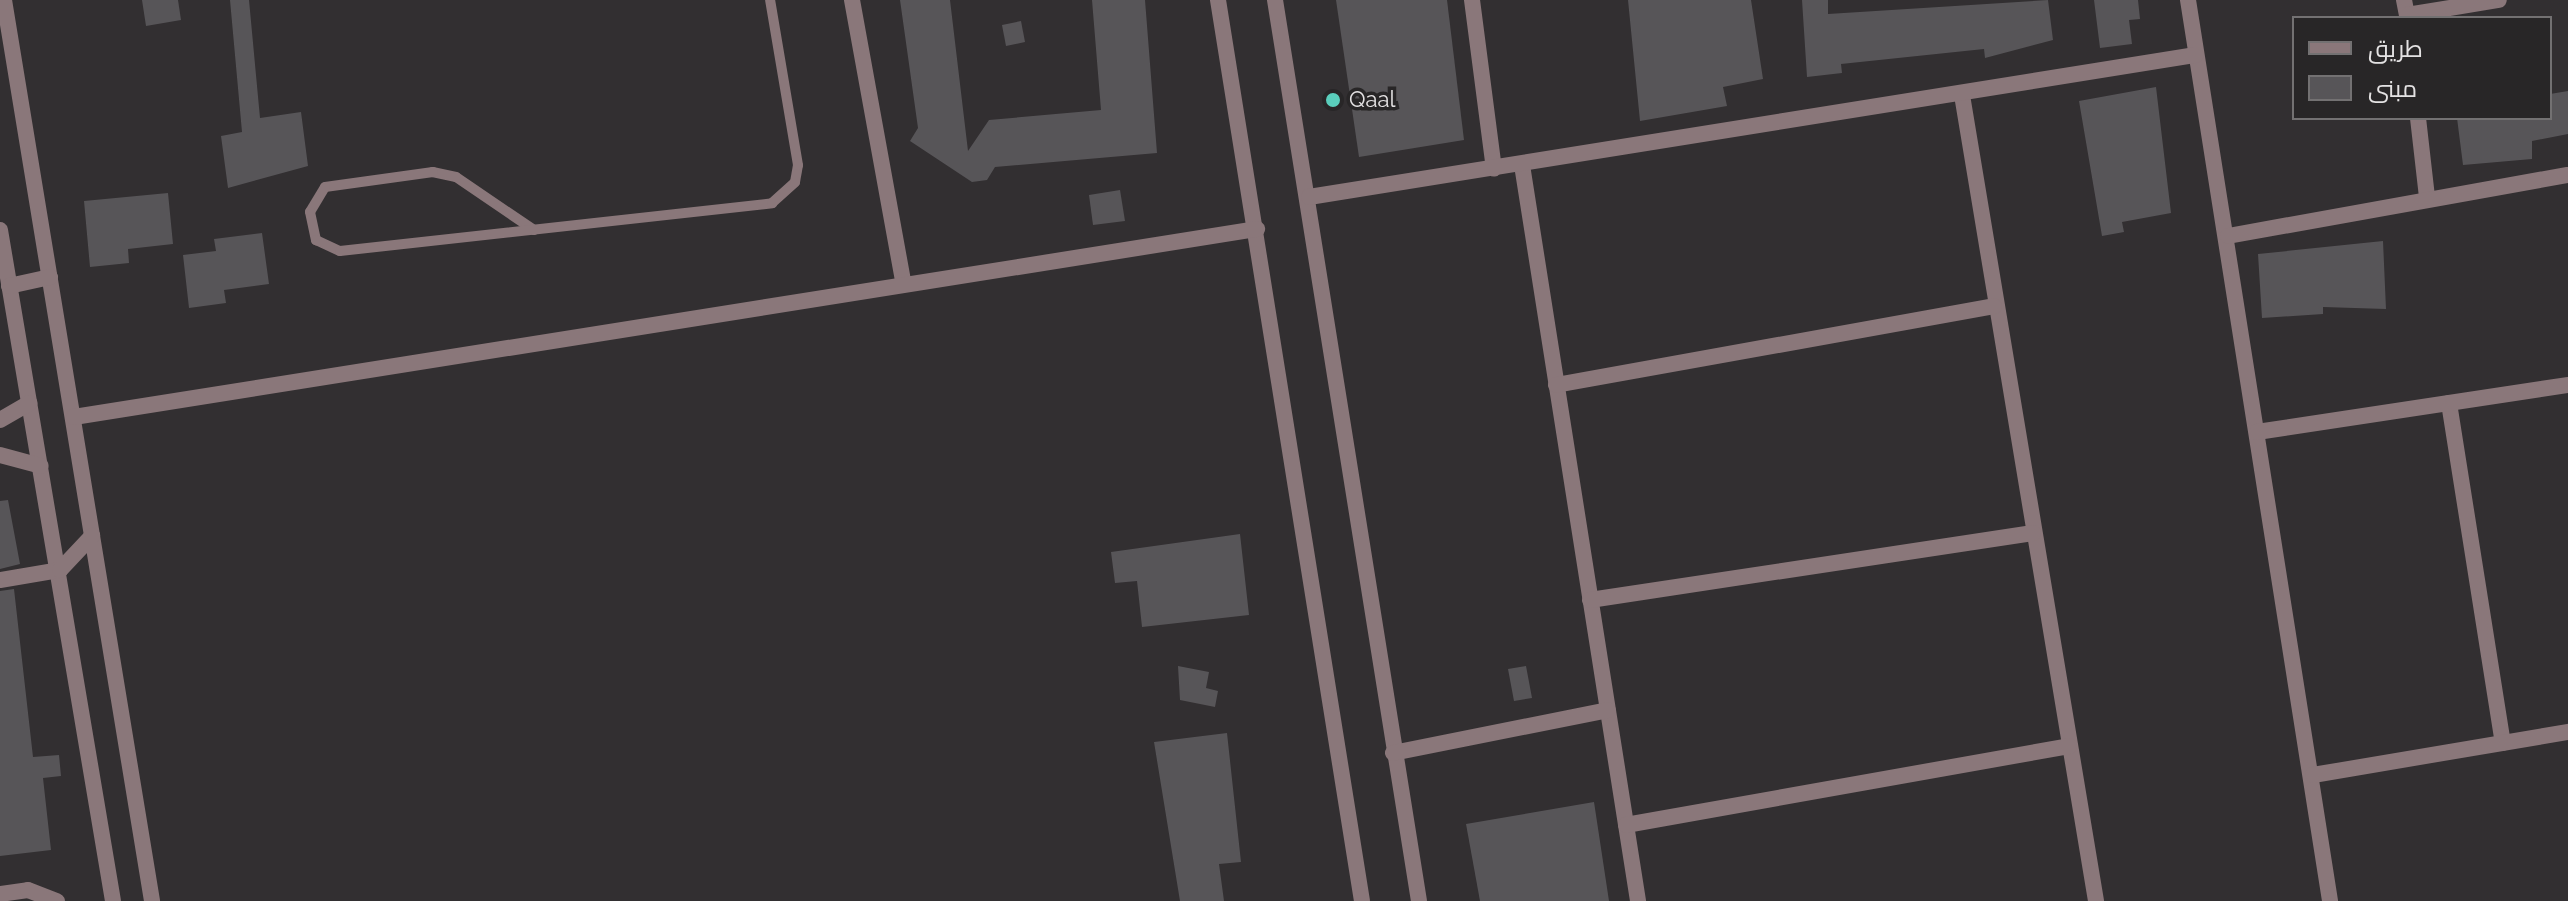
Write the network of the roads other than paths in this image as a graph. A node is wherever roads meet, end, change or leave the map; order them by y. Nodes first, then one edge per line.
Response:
1 (4, 0) edge
2 (770, 0) edge
3 (852, 0) edge
4 (1218, 0) edge
5 (1275, 0) edge
6 (1472, 0) edge
7 (2188, 0) edge
8 (2499, 0) edge
9 (2406, 11) edge
10 (2196, 55) junction
11 (1962, 95) junction
12 (2418, 120) edge
13 (1522, 165) junction
14 (1494, 169) junction
15 (2568, 175) edge
16 (1309, 197) junction
17 (2427, 197) junction
18 (1257, 229) junction
19 (0, 230) edge
20 (534, 230) junction
21 (2228, 236) junction
22 (50, 277) junction
23 (903, 280) junction
24 (9, 286) junction
25 (1994, 306) junction
26 (1556, 385) junction
27 (2568, 385) edge
28 (30, 403) junction
29 (2449, 403) junction
30 (74, 417) junction
31 (0, 420) edge
32 (2257, 432) junction
33 (0, 455) edge
34 (41, 466) junction
35 (2033, 533) junction
36 (92, 536) junction
37 (60, 570) junction
38 (0, 580) edge
39 (1590, 600) junction
40 (1608, 710) junction
41 (2568, 732) edge
42 (2503, 743) junction
43 (2069, 746) junction
44 (1393, 753) junction
45 (2313, 775) junction
46 (1626, 825) junction
47 (0, 894) edge
48 (57, 901) edge
49 (113, 901) edge
50 (152, 901) edge
51 (1362, 901) edge
52 (1419, 901) edge
53 (1638, 901) edge
54 (2096, 901) edge
55 (2330, 901) edge

1 - 22 street
2 - 20 lane
3 - 23 street
4 - 18 street
5 - 16 street
6 - 14 street
7 - 10 street
8 - 9 street
10 - 11 street
10 - 21 street
11 - 13 street
11 - 25 street
12 - 17 street
13 - 14 street
13 - 26 street
14 - 16 street
15 - 17 street
16 - 44 street
17 - 21 street
18 - 23 street
18 - 51 street
19 - 24 street
20 - 20 lane
21 - 32 street
22 - 24 street
22 - 30 street
23 - 30 street
24 - 28 street
25 - 26 street
25 - 35 street
26 - 39 street
27 - 29 street
28 - 31 street
28 - 34 street
29 - 32 street
29 - 42 street
30 - 36 street
32 - 45 street
33 - 34 street
34 - 37 street
35 - 39 street
35 - 43 street
36 - 37 street
36 - 50 street
37 - 38 street
37 - 49 street
39 - 40 street
40 - 44 street
40 - 46 street
41 - 42 street
42 - 45 street
43 - 46 street
43 - 54 street
44 - 52 street
45 - 55 street
46 - 53 street
47 - 48 street

